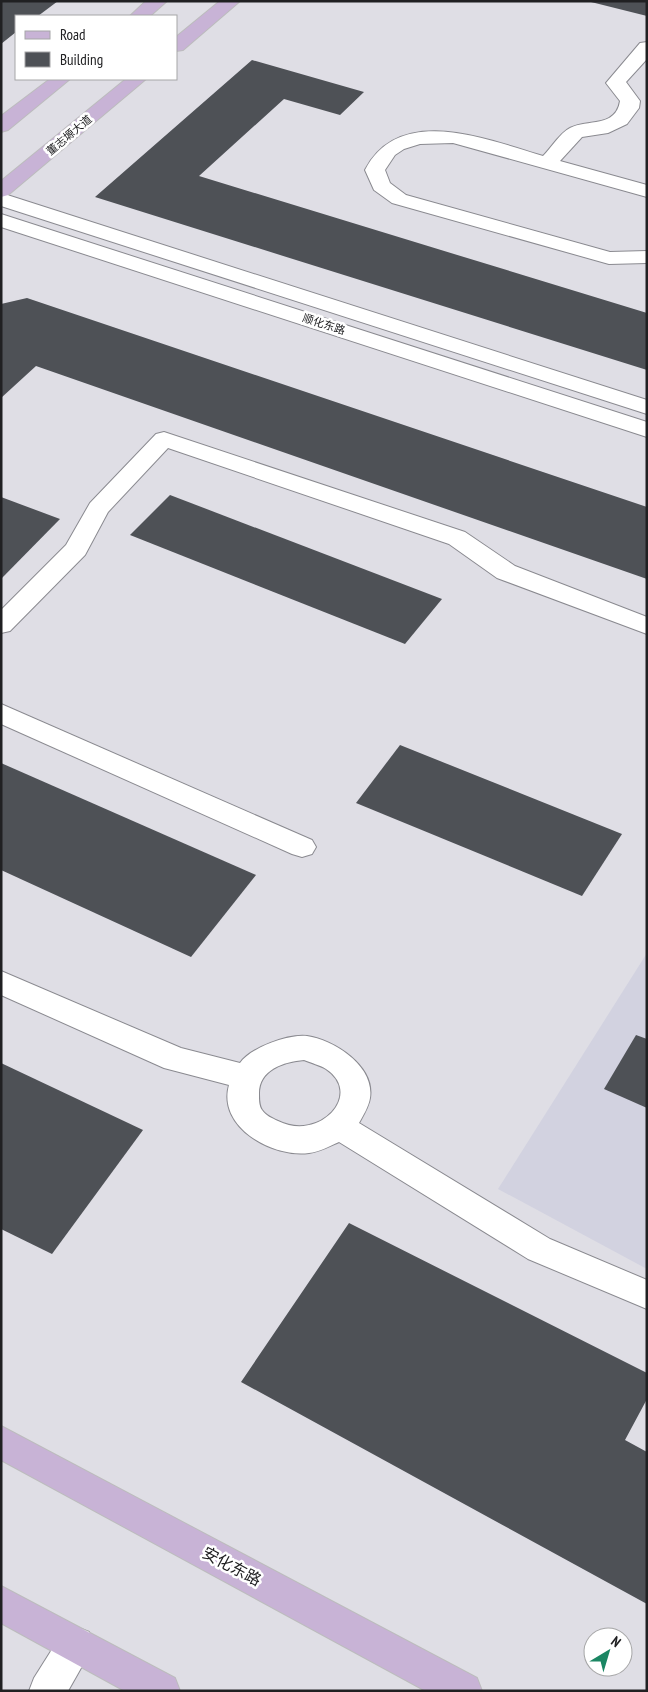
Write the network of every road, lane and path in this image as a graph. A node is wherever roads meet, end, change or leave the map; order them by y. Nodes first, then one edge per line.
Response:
1 (158, 1) edge
2 (231, 1) edge
3 (140, 15) edge
4 (178, 44) edge
5 (647, 47) edge
6 (60, 80) edge
7 (136, 80) edge
8 (1, 126) edge
9 (547, 163) junction
10 (1, 191) edge
11 (647, 191) edge
12 (1, 199) edge
13 (1, 220) edge
14 (647, 257) edge
15 (647, 407) edge
16 (647, 430) edge
17 (1, 625) edge
18 (647, 626) edge
19 (1, 713) edge
20 (302, 848) dead end
21 (1, 982) edge
22 (246, 1078) junction
23 (340, 1127) junction
24 (647, 1295) edge
25 (1, 1442) edge
26 (1, 1603) edge
27 (76, 1645) junction
28 (47, 1691) edge
29 (162, 1691) edge
30 (464, 1691) edge

1 - 3 main road
2 - 4 main road
5 - 9 street
6 - 8 main road
7 - 10 main road, 董志塬大道
9 - 11 street
9 - 14 street
12 - 15 street, 顺化东路
13 - 16 street, 顺化东路
17 - 18 street
19 - 20 street
21 - 22 street
22 - 23 street
22 - 23 street
23 - 24 street
25 - 30 main road, 安化东路
26 - 27 main road
27 - 28 street
27 - 29 main road

